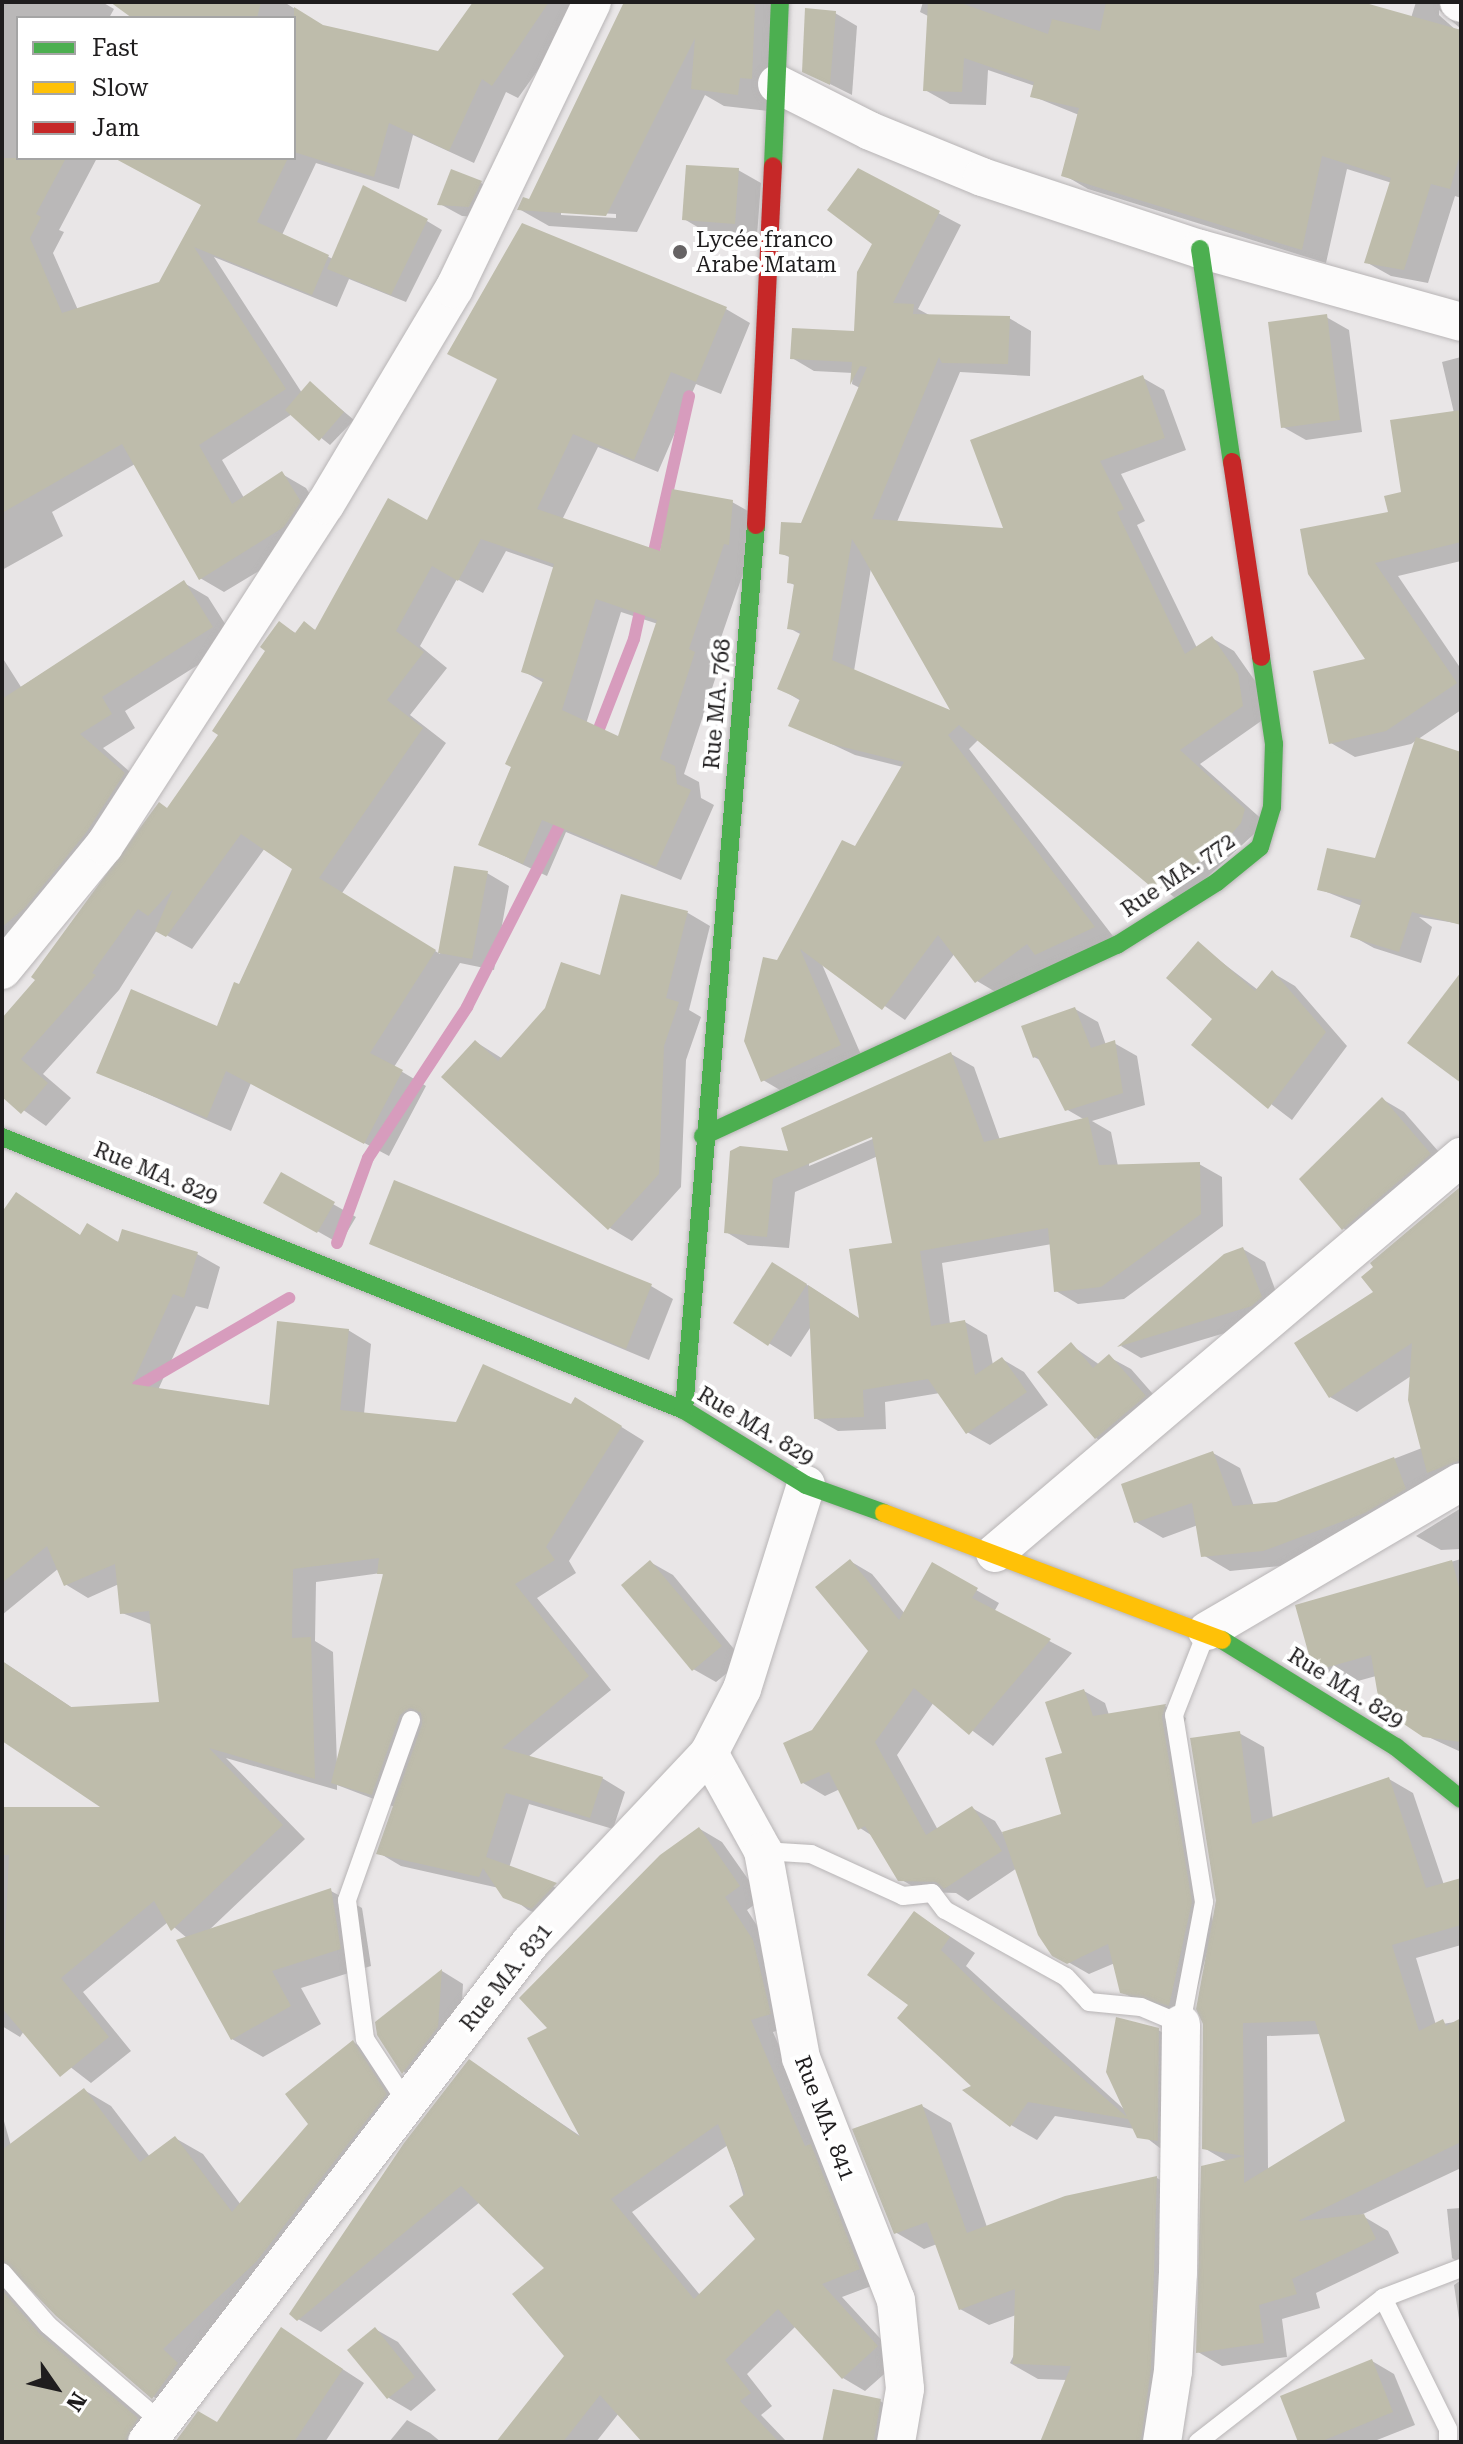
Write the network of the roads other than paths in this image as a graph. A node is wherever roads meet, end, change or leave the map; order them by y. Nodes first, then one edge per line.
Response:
1 (592, 2) edge
2 (780, 2) edge
3 (777, 84) junction
4 (1200, 249) junction
5 (1461, 322) edge
6 (2, 970) edge
7 (703, 1136) junction
8 (2, 1137) edge
9 (1461, 1157) edge
10 (684, 1410) junction
11 (1461, 1482) edge
12 (806, 1485) junction
13 (995, 1553) junction
14 (1207, 1631) junction
15 (411, 1720) dead end
16 (709, 1753) junction
17 (1461, 1799) edge
18 (763, 1851) junction
19 (1181, 2024) junction
20 (407, 2103) junction
21 (1461, 2268) edge
22 (2, 2272) edge
23 (1383, 2298) junction
24 (154, 2432) edge
25 (896, 2442) edge
26 (1162, 2442) edge
27 (1198, 2442) edge
28 (1448, 2442) edge

1 - 6 street
2 - 3 street, Rue MA. 768
3 - 4 street
3 - 7 street, Rue MA. 768
4 - 5 street
4 - 7 street, Rue MA. 772
7 - 10 street, Rue MA. 768
8 - 10 street, Rue MA. 829
9 - 13 street
10 - 12 street, Rue MA. 829
11 - 14 street
12 - 13 street, Rue MA. 829
12 - 16 street, Rue MA. 831
13 - 14 street, Rue MA. 829
14 - 17 street, Rue MA. 829
14 - 19 lane
15 - 20 lane
16 - 18 street, Rue MA. 841
16 - 20 street, Rue MA. 831
18 - 19 lane
18 - 25 street, Rue MA. 841
19 - 26 street
20 - 24 street, Rue MA. 831
21 - 23 lane
22 - 24 lane
23 - 27 lane
23 - 28 lane

